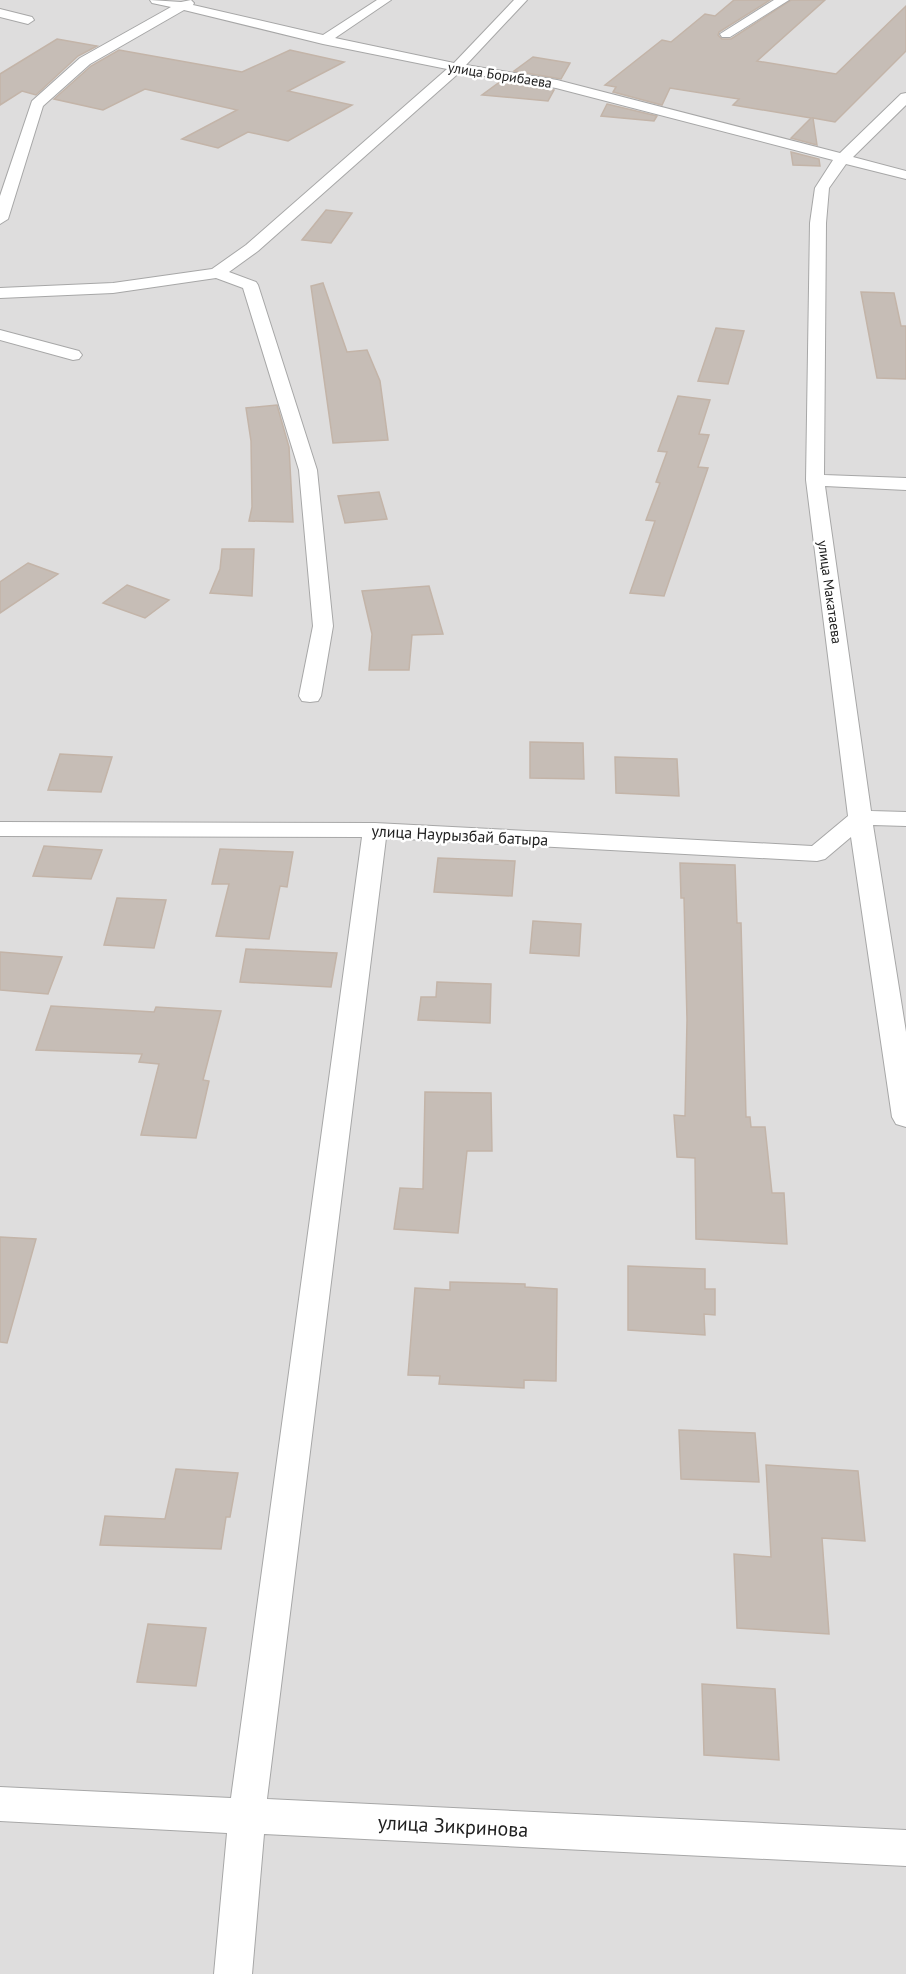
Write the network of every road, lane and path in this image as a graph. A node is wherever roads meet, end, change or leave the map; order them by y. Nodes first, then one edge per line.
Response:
1 (156, 0) edge
2 (385, 0) edge
3 (521, 0) edge
4 (783, 0) edge
5 (187, 3) edge
6 (0, 13) edge
7 (28, 20) dead end
8 (726, 34) dead end
9 (323, 40) junction
10 (456, 68) junction
11 (906, 97) edge
12 (841, 160) junction
13 (906, 175) edge
14 (0, 219) edge
15 (217, 273) junction
16 (0, 293) edge
17 (0, 335) edge
18 (73, 355) dead end
19 (815, 480) junction
20 (906, 484) edge
21 (310, 696) dead end
22 (860, 818) junction
23 (906, 819) edge
24 (0, 829) edge
25 (375, 830) junction
26 (906, 1117) edge
27 (0, 1804) edge
28 (247, 1816) junction
29 (906, 1848) edge
30 (233, 1974) edge

1 - 5 street, улица Борибаева
2 - 9 street
3 - 10 street
4 - 8 street
5 - 9 street, улица Борибаева
5 - 14 street
6 - 7 street
9 - 10 street, улица Борибаева
10 - 12 street, улица Борибаева
10 - 15 street
11 - 12 street, улица Макатаева
12 - 13 street, улица Борибаева
12 - 19 street, улица Макатаева
15 - 16 street
15 - 21 street
17 - 18 street
19 - 20 street
19 - 22 street, улица Макатаева
22 - 23 street
22 - 25 street, улица Наурызбай батыра
22 - 26 street, улица Макатаева
24 - 25 street, улица Наурызбай батыра
25 - 28 street
27 - 28 street, улица Зикринова
28 - 29 street, улица Зикринова
28 - 30 street

